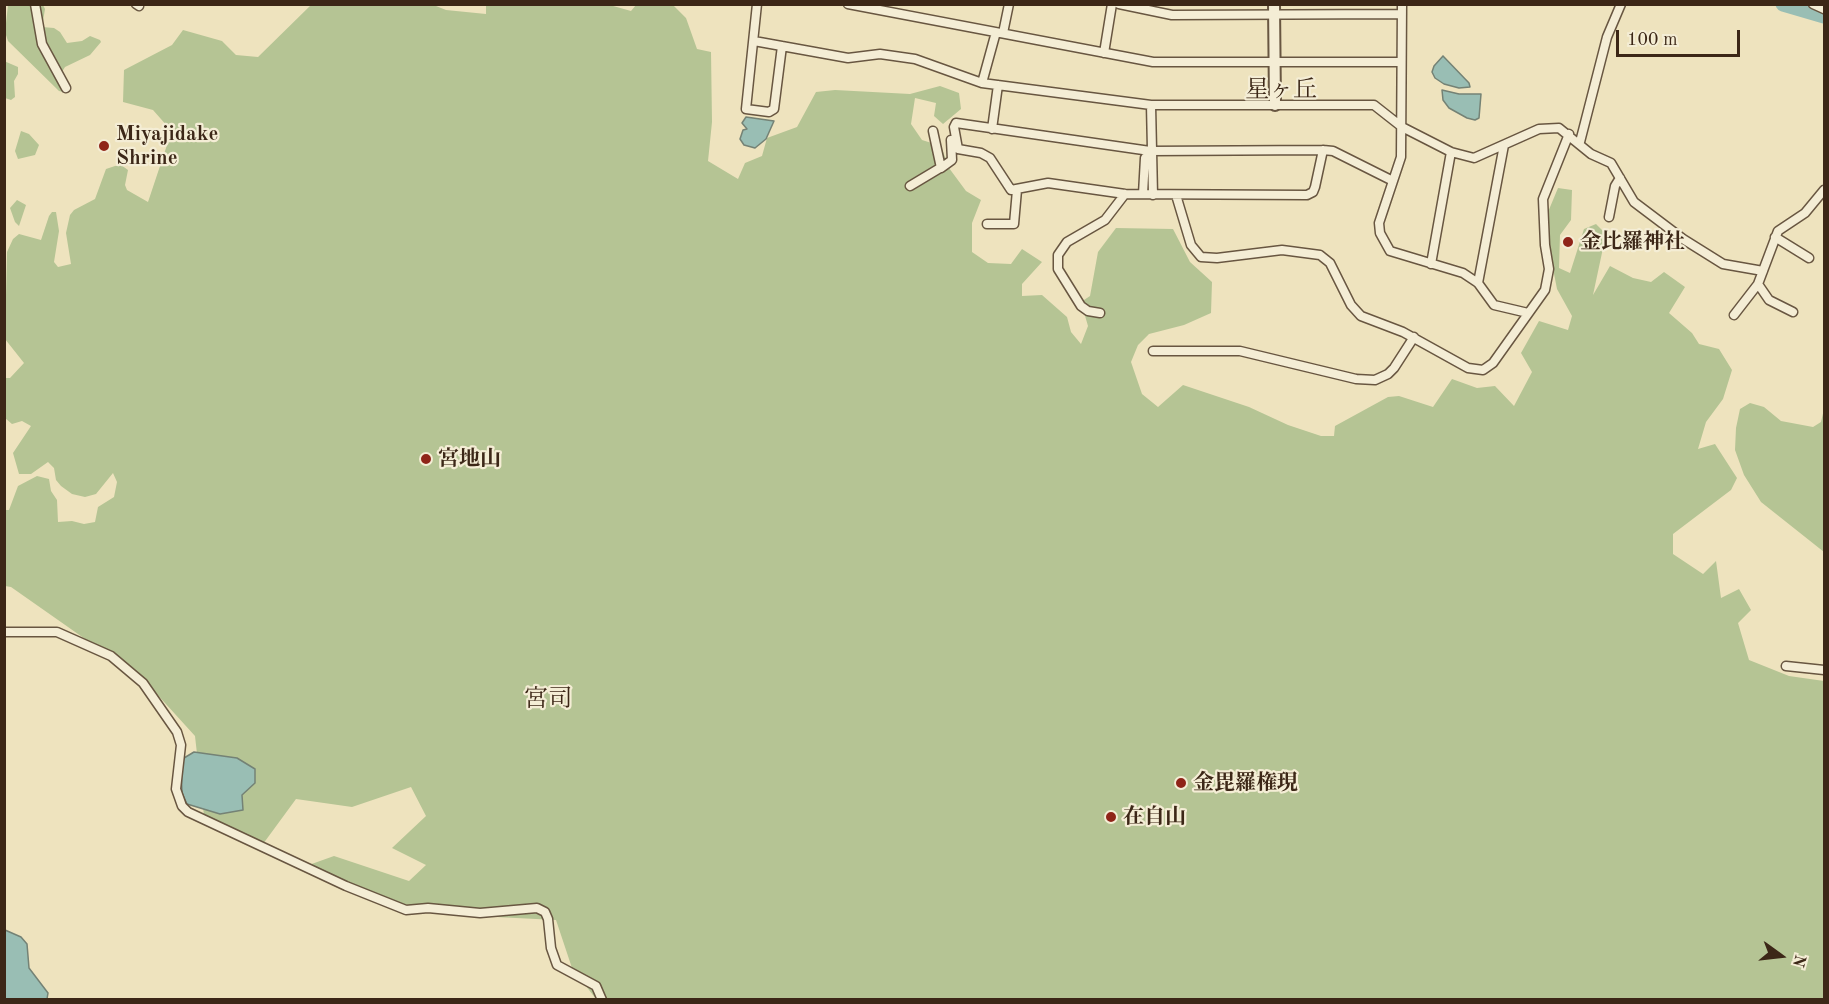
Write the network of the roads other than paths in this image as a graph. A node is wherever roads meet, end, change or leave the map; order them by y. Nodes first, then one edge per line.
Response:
1 (35, 4) edge
2 (757, 4) edge
3 (848, 4) edge
4 (1009, 4) edge
5 (1112, 4) edge
6 (1119, 4) edge
7 (1621, 4) edge
8 (1813, 4) edge
9 (1274, 9) edge
10 (1402, 9) edge
11 (1824, 9) edge
12 (999, 33) junction
13 (754, 41) junction
14 (782, 46) junction
15 (1104, 52) junction
16 (1401, 62) junction
17 (1275, 63) junction
18 (982, 83) junction
19 (998, 85) junction
20 (66, 88) dead end
21 (1151, 105) junction
22 (1275, 105) junction
23 (1402, 126) junction
24 (954, 127) junction
25 (992, 129) junction
26 (933, 131) dead end
27 (1569, 134) junction
28 (1580, 142) junction
29 (1504, 145) junction
30 (1323, 150) junction
31 (1150, 151) junction
32 (1451, 152) junction
33 (940, 168) junction
34 (1620, 178) junction
35 (1393, 181) junction
36 (910, 186) dead end
37 (1017, 190) junction
38 (1824, 192) edge
39 (1125, 194) junction
40 (1148, 194) junction
41 (1176, 195) junction
42 (1609, 217) dead end
43 (987, 224) dead end
44 (1775, 237) junction
45 (1809, 258) dead end
46 (1431, 264) junction
47 (1763, 271) junction
48 (1478, 283) junction
49 (1758, 284) junction
50 (1793, 312) dead end
51 (1100, 313) dead end
52 (1528, 313) junction
53 (1734, 315) dead end
54 (1414, 337) junction
55 (1153, 351) dead end
56 (4, 632) edge
57 (1786, 666) dead end
58 (1824, 670) edge
59 (602, 999) edge

1 - 20 street
2 - 13 street
3 - 12 street
4 - 12 street
5 - 15 street
6 - 9 street
7 - 28 street
8 - 11 street
9 - 10 street
9 - 17 street
10 - 16 street
12 - 15 street
12 - 18 street
13 - 14 street
13 - 14 street
14 - 18 street
15 - 17 street
16 - 17 street
16 - 23 street
17 - 22 street
18 - 19 street
19 - 21 street
19 - 25 street
21 - 22 street
21 - 31 street
22 - 23 street
23 - 32 street
23 - 35 street
24 - 25 street
24 - 33 street
24 - 37 street
25 - 31 street
26 - 33 street
27 - 28 street
27 - 29 street
27 - 52 street
28 - 34 street
29 - 32 street
29 - 48 street
30 - 31 street
30 - 35 street
30 - 41 street
31 - 40 street
32 - 46 street
33 - 36 street
34 - 42 street
34 - 47 street
35 - 46 street
37 - 39 street
37 - 43 street
38 - 44 street
39 - 40 street
39 - 51 street
40 - 41 street
41 - 54 street
44 - 45 street
44 - 47 street
46 - 48 street
47 - 49 street
48 - 52 street
49 - 50 street
49 - 53 street
52 - 54 street
54 - 55 street
56 - 59 street
57 - 58 street

